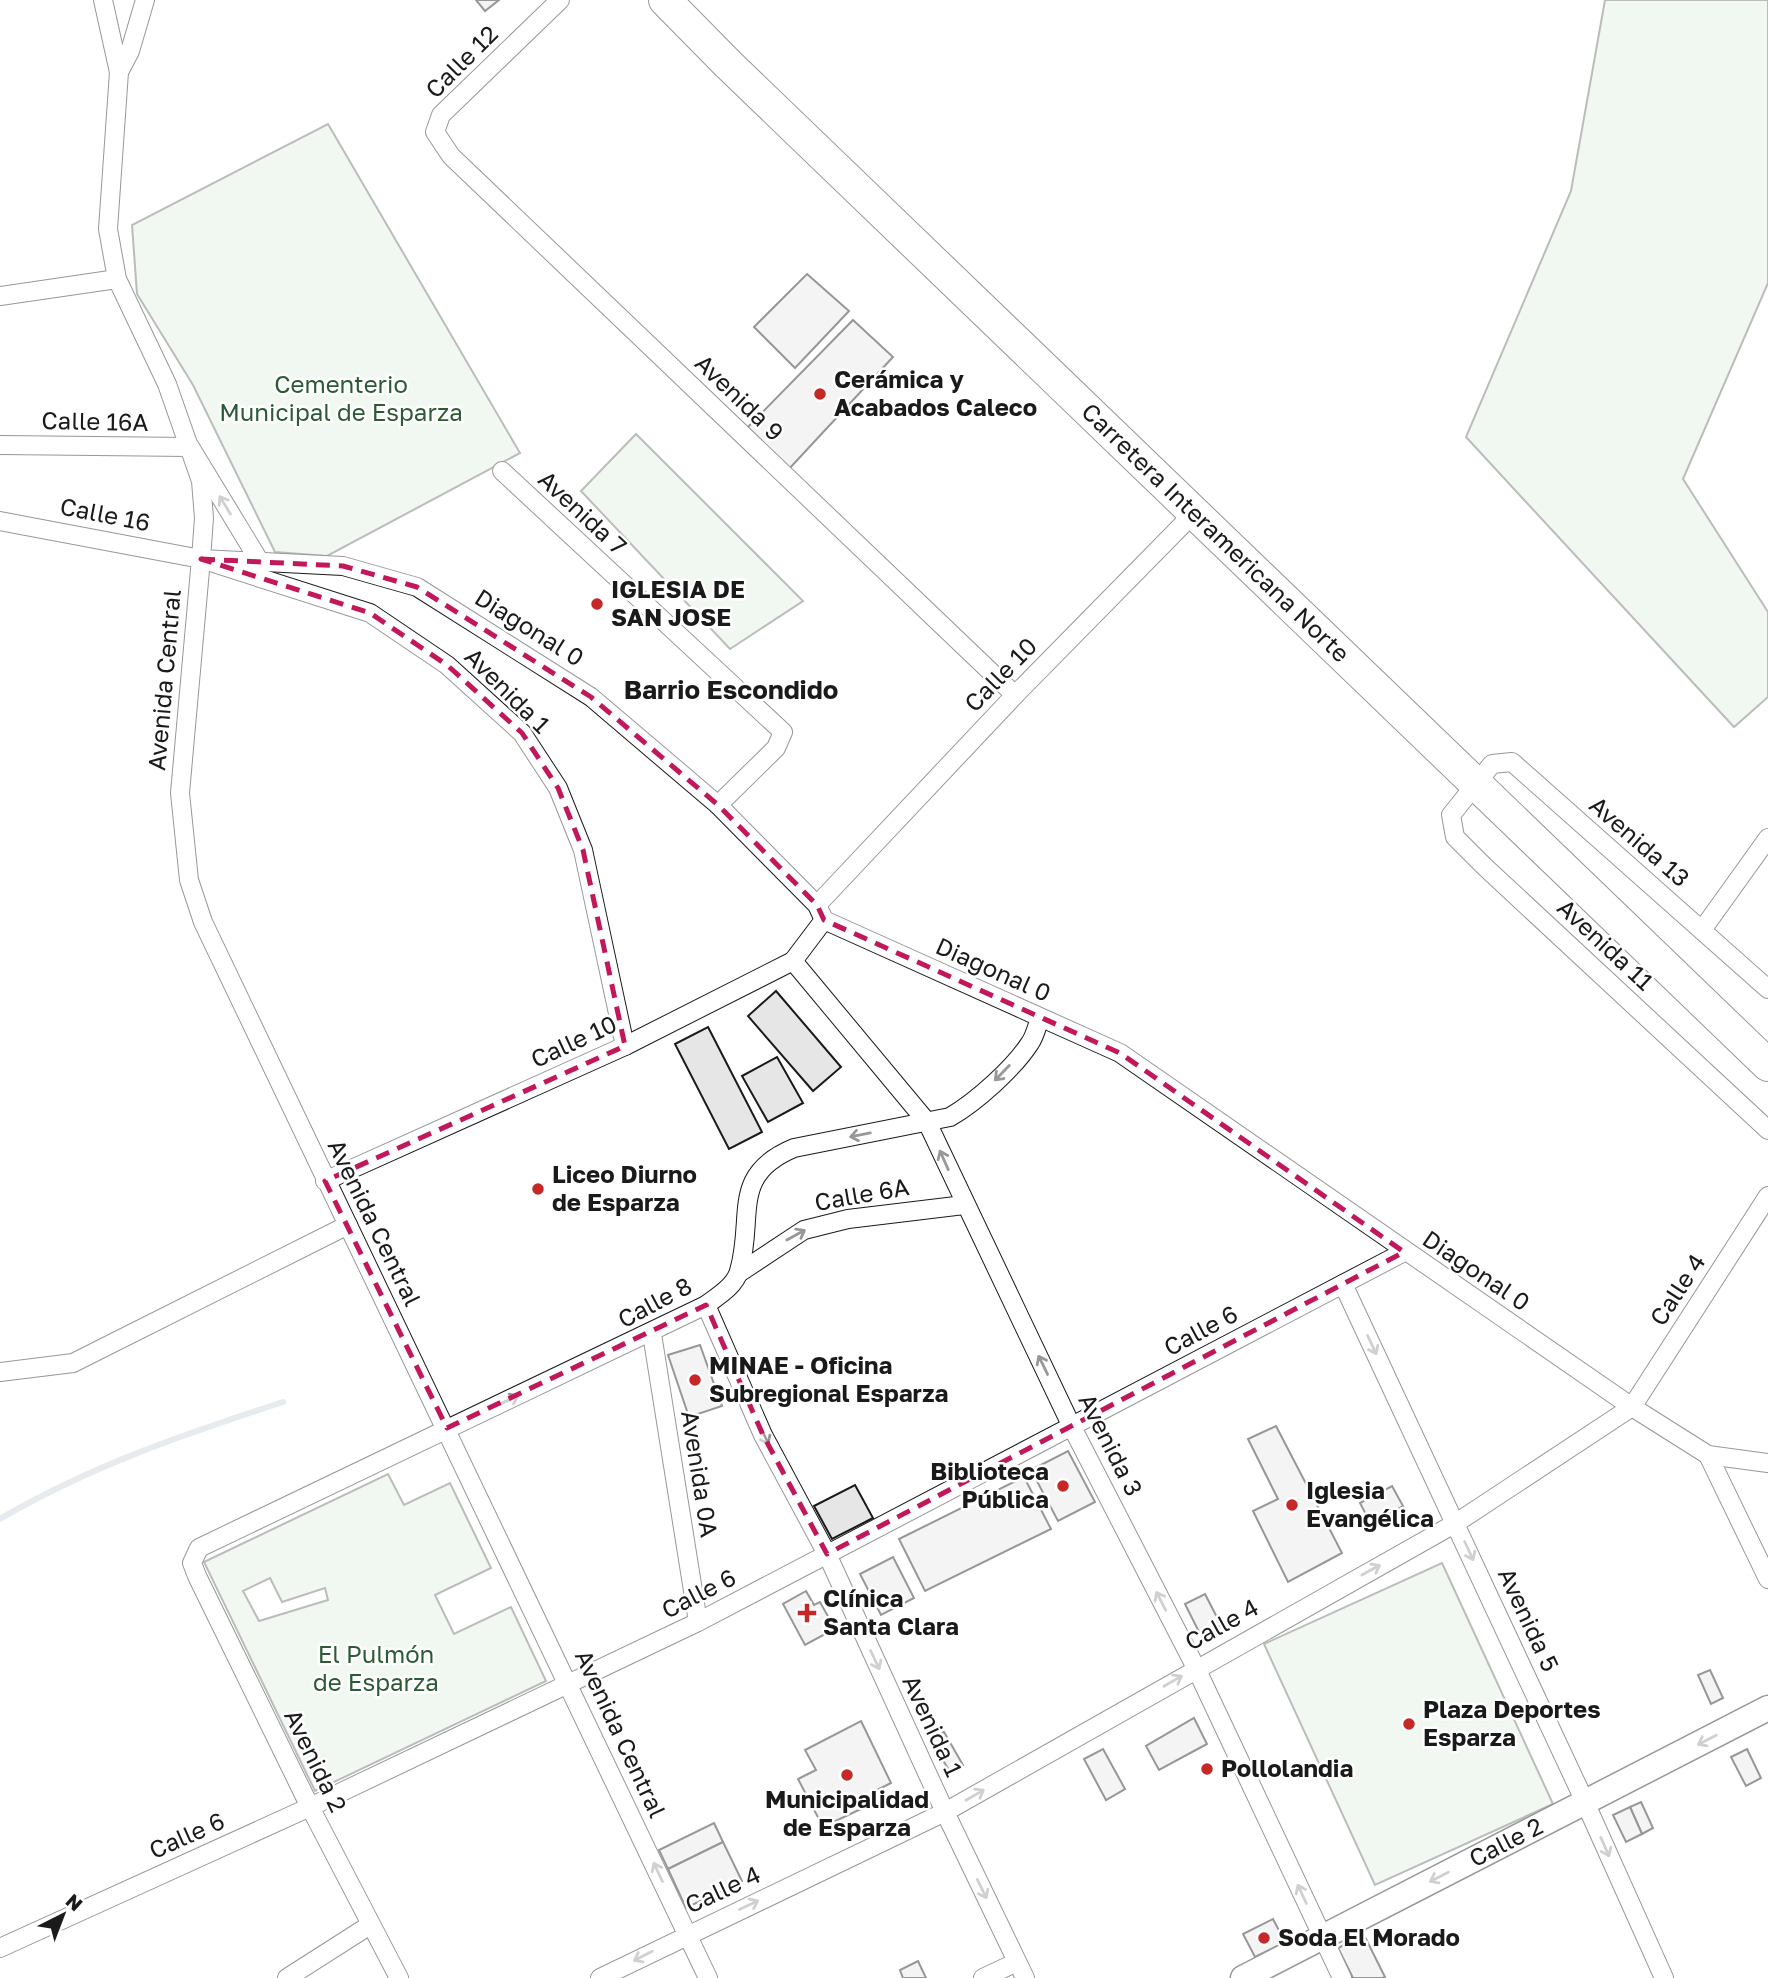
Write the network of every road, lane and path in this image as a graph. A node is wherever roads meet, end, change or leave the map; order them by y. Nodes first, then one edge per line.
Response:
1 (103, 0) edge
2 (145, 0) edge
3 (560, 0) edge
4 (665, 0) edge
5 (119, 72) junction
6 (435, 132) joint
7 (117, 279) junction
8 (0, 296) edge
9 (0, 445) edge
10 (190, 447) junction
11 (502, 471) dead end
12 (1195, 512) junction
13 (0, 521) edge
14 (201, 559) junction
15 (260, 562) junction
16 (1015, 695) junction
17 (1475, 784) junction
18 (718, 805) junction
19 (1768, 838) edge
20 (820, 913) junction
21 (1702, 930) junction
22 (793, 961) junction
23 (1768, 989) edge
24 (1040, 1018) junction
25 (625, 1046) junction
26 (1768, 1065) edge
27 (927, 1122) junction
28 (1768, 1130) edge
29 (325, 1181) junction
30 (1768, 1196) edge
31 (964, 1205) junction
32 (348, 1225) junction
33 (1404, 1252) junction
34 (739, 1273) junction
35 (1343, 1284) junction
36 (706, 1305) junction
37 (652, 1334) junction
38 (0, 1372) edge
39 (1632, 1407) junction
40 (1072, 1427) junction
41 (447, 1428) junction
42 (1708, 1455) junction
43 (1768, 1463) edge
44 (1456, 1523) junction
45 (827, 1555) junction
46 (192, 1563) joint
47 (1768, 1579) edge
48 (698, 1622) junction
49 (1196, 1668) junction
50 (570, 1684) junction
51 (1768, 1708) edge
52 (1586, 1802) junction
53 (310, 1807) junction
54 (945, 1812) junction
55 (370, 1925) junction
56 (687, 1934) junction
57 (1323, 1937) junction
58 (0, 1948) edge
59 (1021, 1970) edge
60 (288, 1978) edge
61 (399, 1978) edge
62 (600, 1978) edge
63 (708, 1978) edge
64 (983, 1978) edge
65 (1243, 1978) edge
66 (1342, 1978) edge
67 (1664, 1978) edge

1 - 5 street
2 - 5 street, Avenida Central
3 - 6 street, Calle 12
4 - 12 highway, Carretera Interamericana Norte
5 - 7 street, Avenida Central
6 - 16 street, Avenida 9
7 - 8 street
7 - 10 street, Avenida Central
9 - 10 street, Calle 16A
10 - 14 street, Avenida Central
15 -> 10 street, Avenida Central
11 - 18 street, Avenida 7
12 - 16 street, Calle 10
12 - 17 highway, Carretera Interamericana Norte
13 - 14 street, Calle 16
14 - 15 street, Diagonal 0
14 - 25 street, Avenida 1
14 - 29 street, Avenida Central
15 - 18 street, Diagonal 0
16 - 20 street, Calle 10
17 - 21 street, Avenida 13
17 - 26 highway, Carretera Interamericana Norte
17 - 28 street, Avenida 11
18 - 20 street, Diagonal 0
19 - 21 street
20 - 22 street, Calle 10
20 - 24 street, Diagonal 0
21 - 23 street, Avenida 13
22 - 25 street, Calle 10
22 - 27 street, Avenida 3
24 -> 27 street
24 - 33 street, Diagonal 0
25 - 29 street, Calle 10
31 -> 27 street, Avenida 3
27 -> 34 street
29 - 32 street, Avenida Central
30 - 39 street, Calle 4
34 -> 31 street, Calle 6A
40 -> 31 street, Avenida 3
32 - 38 street
32 - 41 street, Avenida Central
33 - 35 street, Calle 6
33 - 39 street, Diagonal 0
34 - 36 street, Calle 8
35 - 40 street, Calle 6
35 -> 44 street, Avenida 5
36 - 37 street, Calle 8
36 -> 45 street, Avenida 1
41 -> 37 street, Calle 8
37 - 48 street, Avenida 0A
39 - 42 street, Diagonal 0
39 - 44 street, Calle 4
40 - 45 street, Calle 6
49 -> 40 street, Avenida 3
41 - 46 street, Calle 8
41 - 50 street, Avenida Central
42 - 43 street, Diagonal 0
42 - 47 street
49 -> 44 street, Calle 4
44 -> 52 street, Avenida 5
45 - 48 street, Calle 6
45 -> 54 street, Avenida 1
46 - 53 street, Avenida 2
48 - 50 street, Calle 6
54 -> 49 street, Calle 4
57 -> 49 street, Avenida 3
50 - 53 street, Calle 6
56 -> 50 street, Avenida Central
51 -> 52 street, Calle 2
52 -> 57 street, Calle 2
52 -> 67 street, Avenida 5
53 - 55 street, Avenida 2
53 - 58 street, Calle 6
56 -> 54 street, Calle 4
54 -> 59 street, Avenida 1
55 - 60 street
55 - 61 street, Avenida 2
56 -> 62 street, Calle 4
56 - 63 street, Avenida Central
57 - 65 street, Calle 2
57 - 66 street, Avenida 3
59 - 64 street

